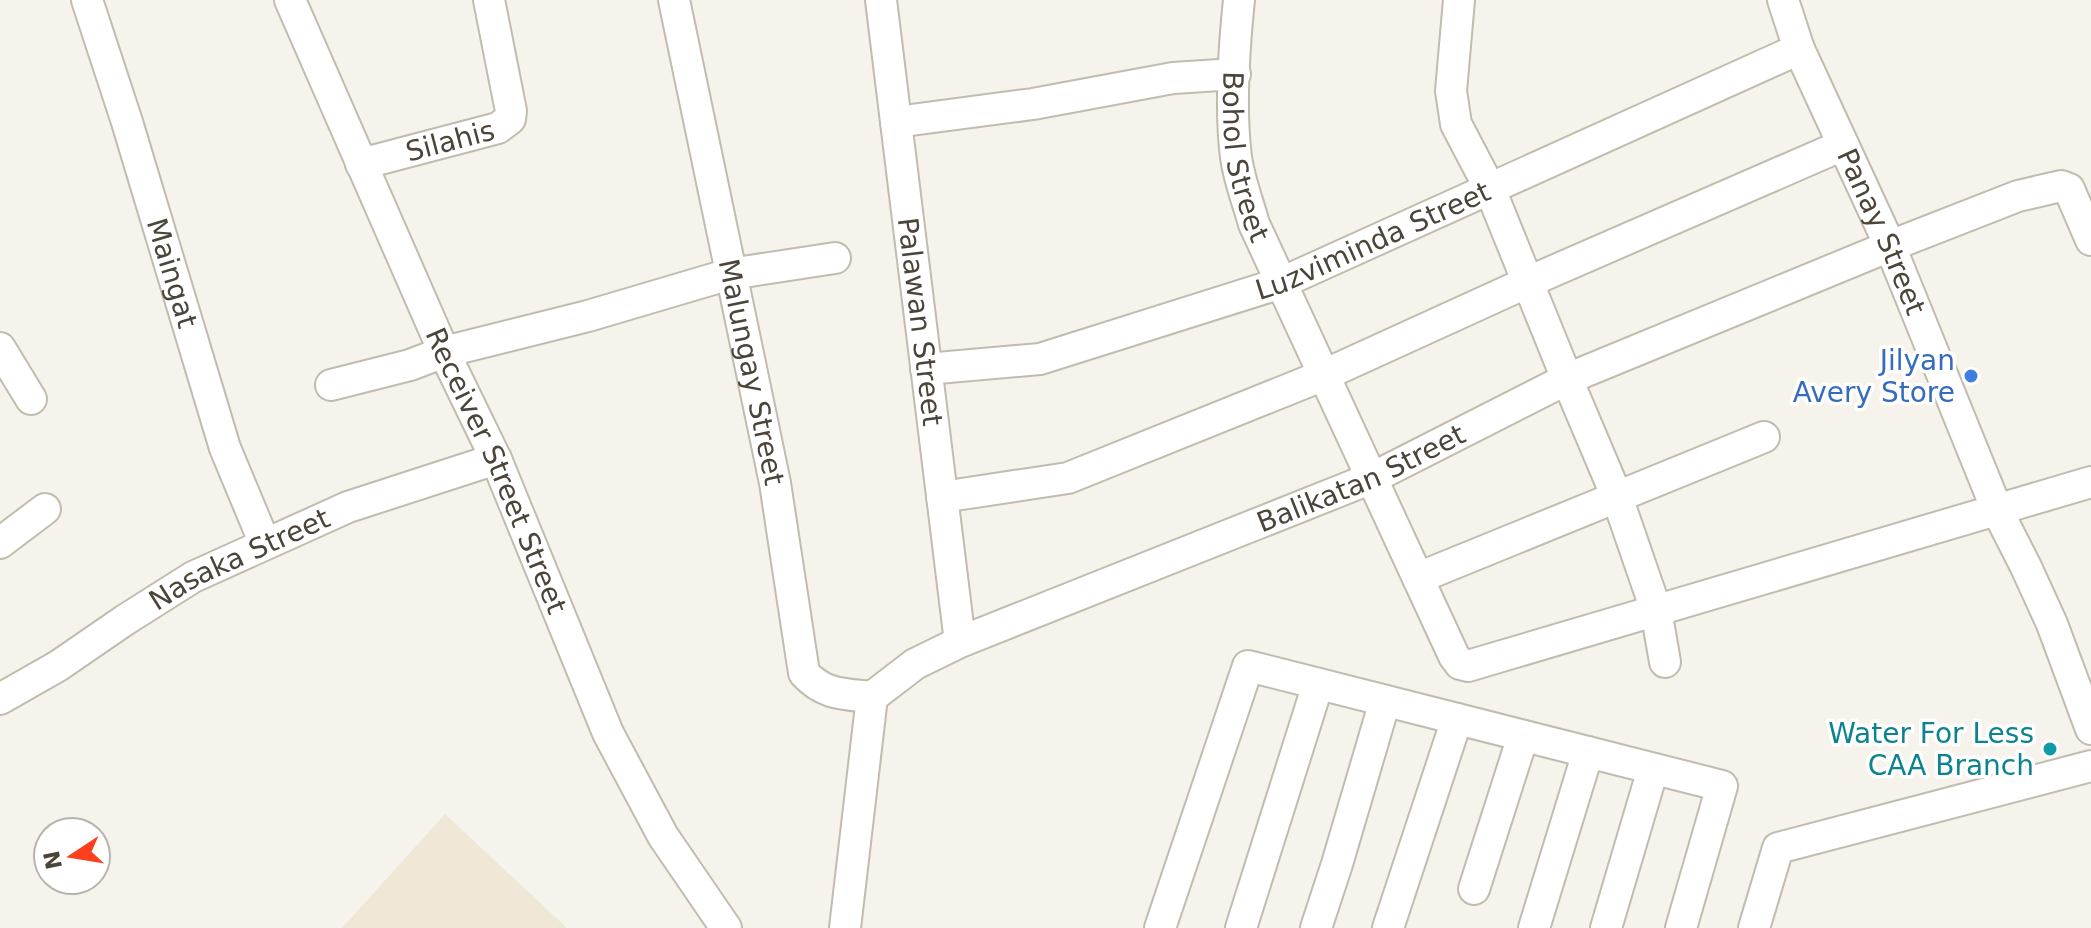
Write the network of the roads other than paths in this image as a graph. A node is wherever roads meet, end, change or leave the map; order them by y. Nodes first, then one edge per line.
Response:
1 (87, 0) edge
2 (290, 0) edge
3 (489, 0) edge
4 (674, 0) edge
5 (881, 0) edge
6 (1239, 0) edge
7 (1459, 0) edge
8 (1783, 0) edge
9 (1799, 49) junction
10 (1235, 74) junction
11 (896, 122) junction
12 (1843, 145) junction
13 (361, 164) junction
14 (1490, 189) junction
15 (2091, 240) edge
16 (1890, 246) junction
17 (835, 258) dead end
18 (730, 274) junction
19 (1528, 282) junction
20 (1281, 283) junction
21 (0, 348) edge
22 (444, 352) junction
23 (926, 369) junction
24 (1324, 375) junction
25 (1567, 379) junction
26 (331, 385) dead end
27 (31, 399) dead end
28 (1764, 437) dead end
29 (496, 459) junction
30 (1372, 478) junction
31 (2091, 482) edge
32 (942, 497) junction
33 (1617, 497) junction
34 (45, 509) dead end
35 (1997, 510) junction
36 (0, 543) edge
37 (265, 544) junction
38 (1418, 578) junction
39 (1656, 610) junction
40 (960, 642) junction
41 (1665, 662) dead end
42 (1318, 684) junction
43 (872, 697) junction
44 (0, 699) edge
45 (1385, 701) junction
46 (1457, 719) junction
47 (2091, 729) edge
48 (1523, 736) junction
49 (1588, 752) junction
50 (2091, 766) edge
51 (1653, 769) junction
52 (1474, 889) dead end
53 (726, 928) edge
54 (845, 928) edge
55 (1160, 928) edge
56 (1241, 928) edge
57 (1316, 928) edge
58 (1388, 928) edge
59 (1534, 928) edge
60 (1606, 928) edge
61 (1681, 928) edge
62 (1754, 928) edge

1 - 37 street, Maingat
2 - 13 street, Receiver Street Street
3 - 13 street, Silahis
4 - 18 street, Malungay Street
5 - 11 street, Palawan Street
6 - 10 street, Bohol Street
7 - 14 street
8 - 9 street, Panay Street
9 - 12 street, Panay Street
9 - 14 street, Luzviminda Street
10 - 11 street
10 - 20 street, Bohol Street
11 - 23 street, Palawan Street
12 - 16 street, Panay Street
12 - 19 street
13 - 22 street, Receiver Street Street
14 - 19 street
14 - 20 street, Luzviminda Street
15 - 16 street, Balikatan Street
16 - 25 street, Balikatan Street
16 - 35 street, Panay Street
17 - 18 street
18 - 22 street
18 - 43 street, Malungay Street
19 - 24 street
19 - 25 street
20 - 23 street, Luzviminda Street
20 - 24 street, Bohol Street
21 - 27 street
22 - 26 street
22 - 29 street, Receiver Street Street
23 - 32 street, Palawan Street
24 - 30 street, Bohol Street
24 - 32 street
25 - 30 street, Balikatan Street
25 - 33 street
28 - 33 street
29 - 37 street, Nasaka Street
29 - 53 street, Receiver Street Street
30 - 38 street, Bohol Street
30 - 40 street, Balikatan Street
31 - 35 street
32 - 40 street, Palawan Street
33 - 38 street
33 - 39 street
34 - 36 street
35 - 39 street
35 - 47 street, Panay Street
37 - 44 street, Nasaka Street
38 - 39 street, Bohol Street
39 - 41 street
40 - 43 street, Balikatan Street
42 - 45 street
42 - 55 street
42 - 56 street
43 - 54 street
45 - 46 street
45 - 57 street
46 - 48 street
46 - 58 street
48 - 49 street
48 - 52 street
49 - 51 street
49 - 59 street
50 - 62 street
51 - 60 street
51 - 61 street

